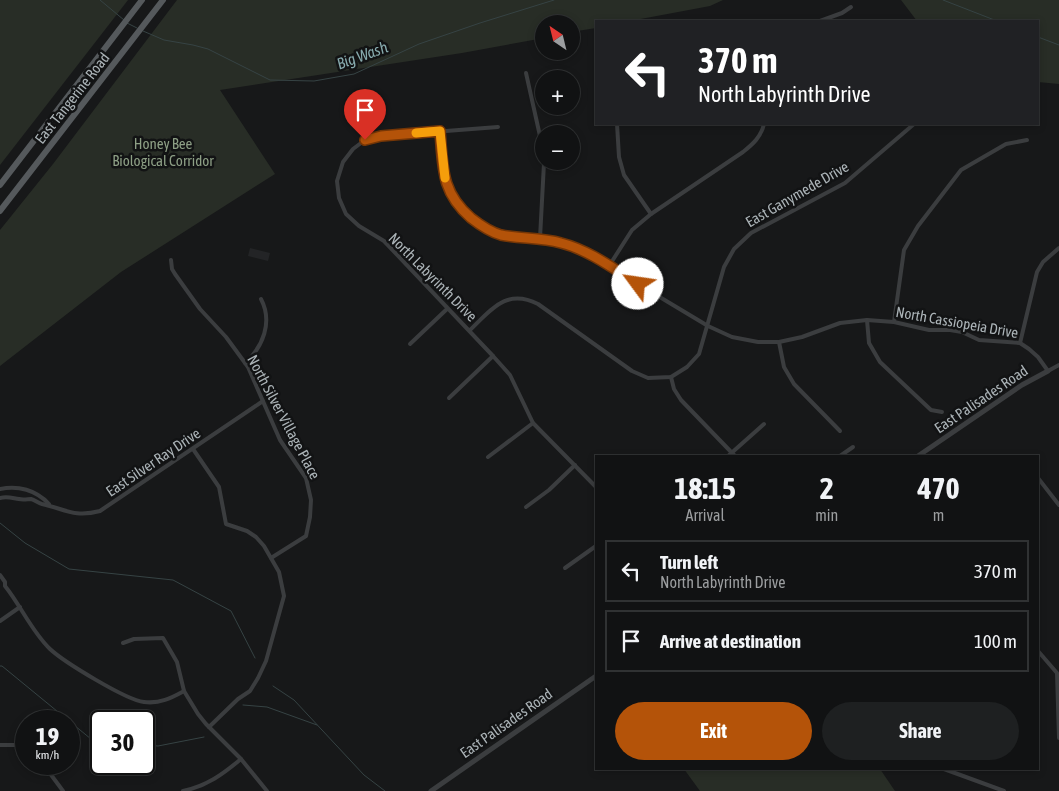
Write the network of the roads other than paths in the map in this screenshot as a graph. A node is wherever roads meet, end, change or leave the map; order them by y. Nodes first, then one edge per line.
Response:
1 (142, 0) edge
2 (163, 0) edge
3 (851, 7) dead end
4 (823, 20) edge
5 (526, 73) dead end
6 (617, 125) edge
7 (764, 125) edge
8 (913, 125) edge
9 (498, 128) dead end
10 (440, 131) junction
11 (1027, 140) dead end
12 (0, 185) edge
13 (0, 211) edge
14 (651, 214) junction
15 (540, 238) junction
16 (1059, 248) edge
17 (171, 260) dead end
18 (609, 266) junction
19 (260, 299) dead end
20 (447, 309) junction
21 (867, 320) junction
22 (894, 322) junction
23 (708, 326) junction
24 (470, 330) junction
25 (779, 342) junction
26 (1020, 343) junction
27 (410, 344) dead end
28 (493, 356) junction
29 (244, 363) junction
30 (1059, 365) edge
31 (1048, 371) junction
32 (671, 377) junction
33 (449, 398) dead end
34 (263, 401) junction
35 (942, 412) dead end
36 (534, 423) junction
37 (764, 424) dead end
38 (840, 430) dead end
39 (852, 447) dead end
40 (193, 449) junction
41 (732, 455) edge
42 (841, 455) edge
43 (919, 455) edge
44 (488, 457) dead end
45 (575, 465) junction
46 (1039, 479) edge
47 (595, 486) edge
48 (0, 489) edge
49 (0, 498) edge
50 (49, 504) junction
51 (1059, 505) edge
52 (526, 507) dead end
53 (595, 547) edge
54 (271, 558) junction
55 (564, 568) dead end
56 (0, 575) edge
57 (3, 586) edge
58 (20, 607) junction
59 (0, 621) edge
60 (123, 643) dead end
61 (1039, 651) edge
62 (1058, 673) edge
63 (595, 677) edge
64 (184, 691) junction
65 (209, 727) junction
66 (1059, 738) edge
67 (0, 745) edge
68 (15, 745) edge
69 (241, 760) junction
70 (947, 770) edge
71 (51, 775) edge
72 (63, 791) edge
73 (183, 791) edge
74 (268, 791) edge
75 (430, 791) edge
76 (1004, 791) edge

1 - 12 main road, East Tangerine Road
2 - 13 main road, East Tangerine Road
3 - 4 street
5 - 15 street
6 - 14 street
7 - 14 street
8 - 23 street, East Ganymede Drive
9 - 10 street, North Labyrinth Drive
10 - 15 street, North Cassiopeia Drive
10 - 20 street, North Labyrinth Drive
11 - 22 street
14 - 18 street
15 - 18 street, North Cassiopeia Drive
16 - 26 street
17 - 29 street, North Silver Village Place
18 - 23 street, North Cassiopeia Drive
19 - 29 street
20 - 24 street, North Labyrinth Drive
20 - 27 street
21 - 22 street, North Cassiopeia Drive
21 - 25 street, North Cassiopeia Drive
21 - 35 street
22 - 26 street, North Cassiopeia Drive
23 - 25 street, North Cassiopeia Drive
23 - 32 street, East Ganymede Drive
24 - 28 street, North Labyrinth Drive
24 - 32 street
25 - 38 street
26 - 31 street, North Cassiopeia Drive
28 - 33 street
28 - 36 street, North Labyrinth Drive
29 - 34 street, North Silver Village Place
30 - 31 street, East Palisades Road
31 - 43 street, East Palisades Road
32 - 41 street
34 - 40 street, East Silver Ray Drive
34 - 54 street, North Silver Village Place
36 - 44 street
36 - 45 street, North Labyrinth Drive
37 - 41 street
39 - 42 street
40 - 50 street, East Silver Ray Drive
40 - 54 street
45 - 47 street, North Labyrinth Drive
45 - 52 street
46 - 51 street
48 - 50 street, East Silver Ray Drive
49 - 50 street, East Silver Ray Drive
53 - 55 street
54 - 65 street
56 - 57 street
57 - 58 street
58 - 59 street
58 - 64 street
60 - 64 street
61 - 62 street
62 - 66 street
63 - 75 street, East Palisades Road
64 - 65 street
65 - 69 street
67 - 68 street
69 - 73 street
69 - 74 street
70 - 76 street
71 - 72 street

